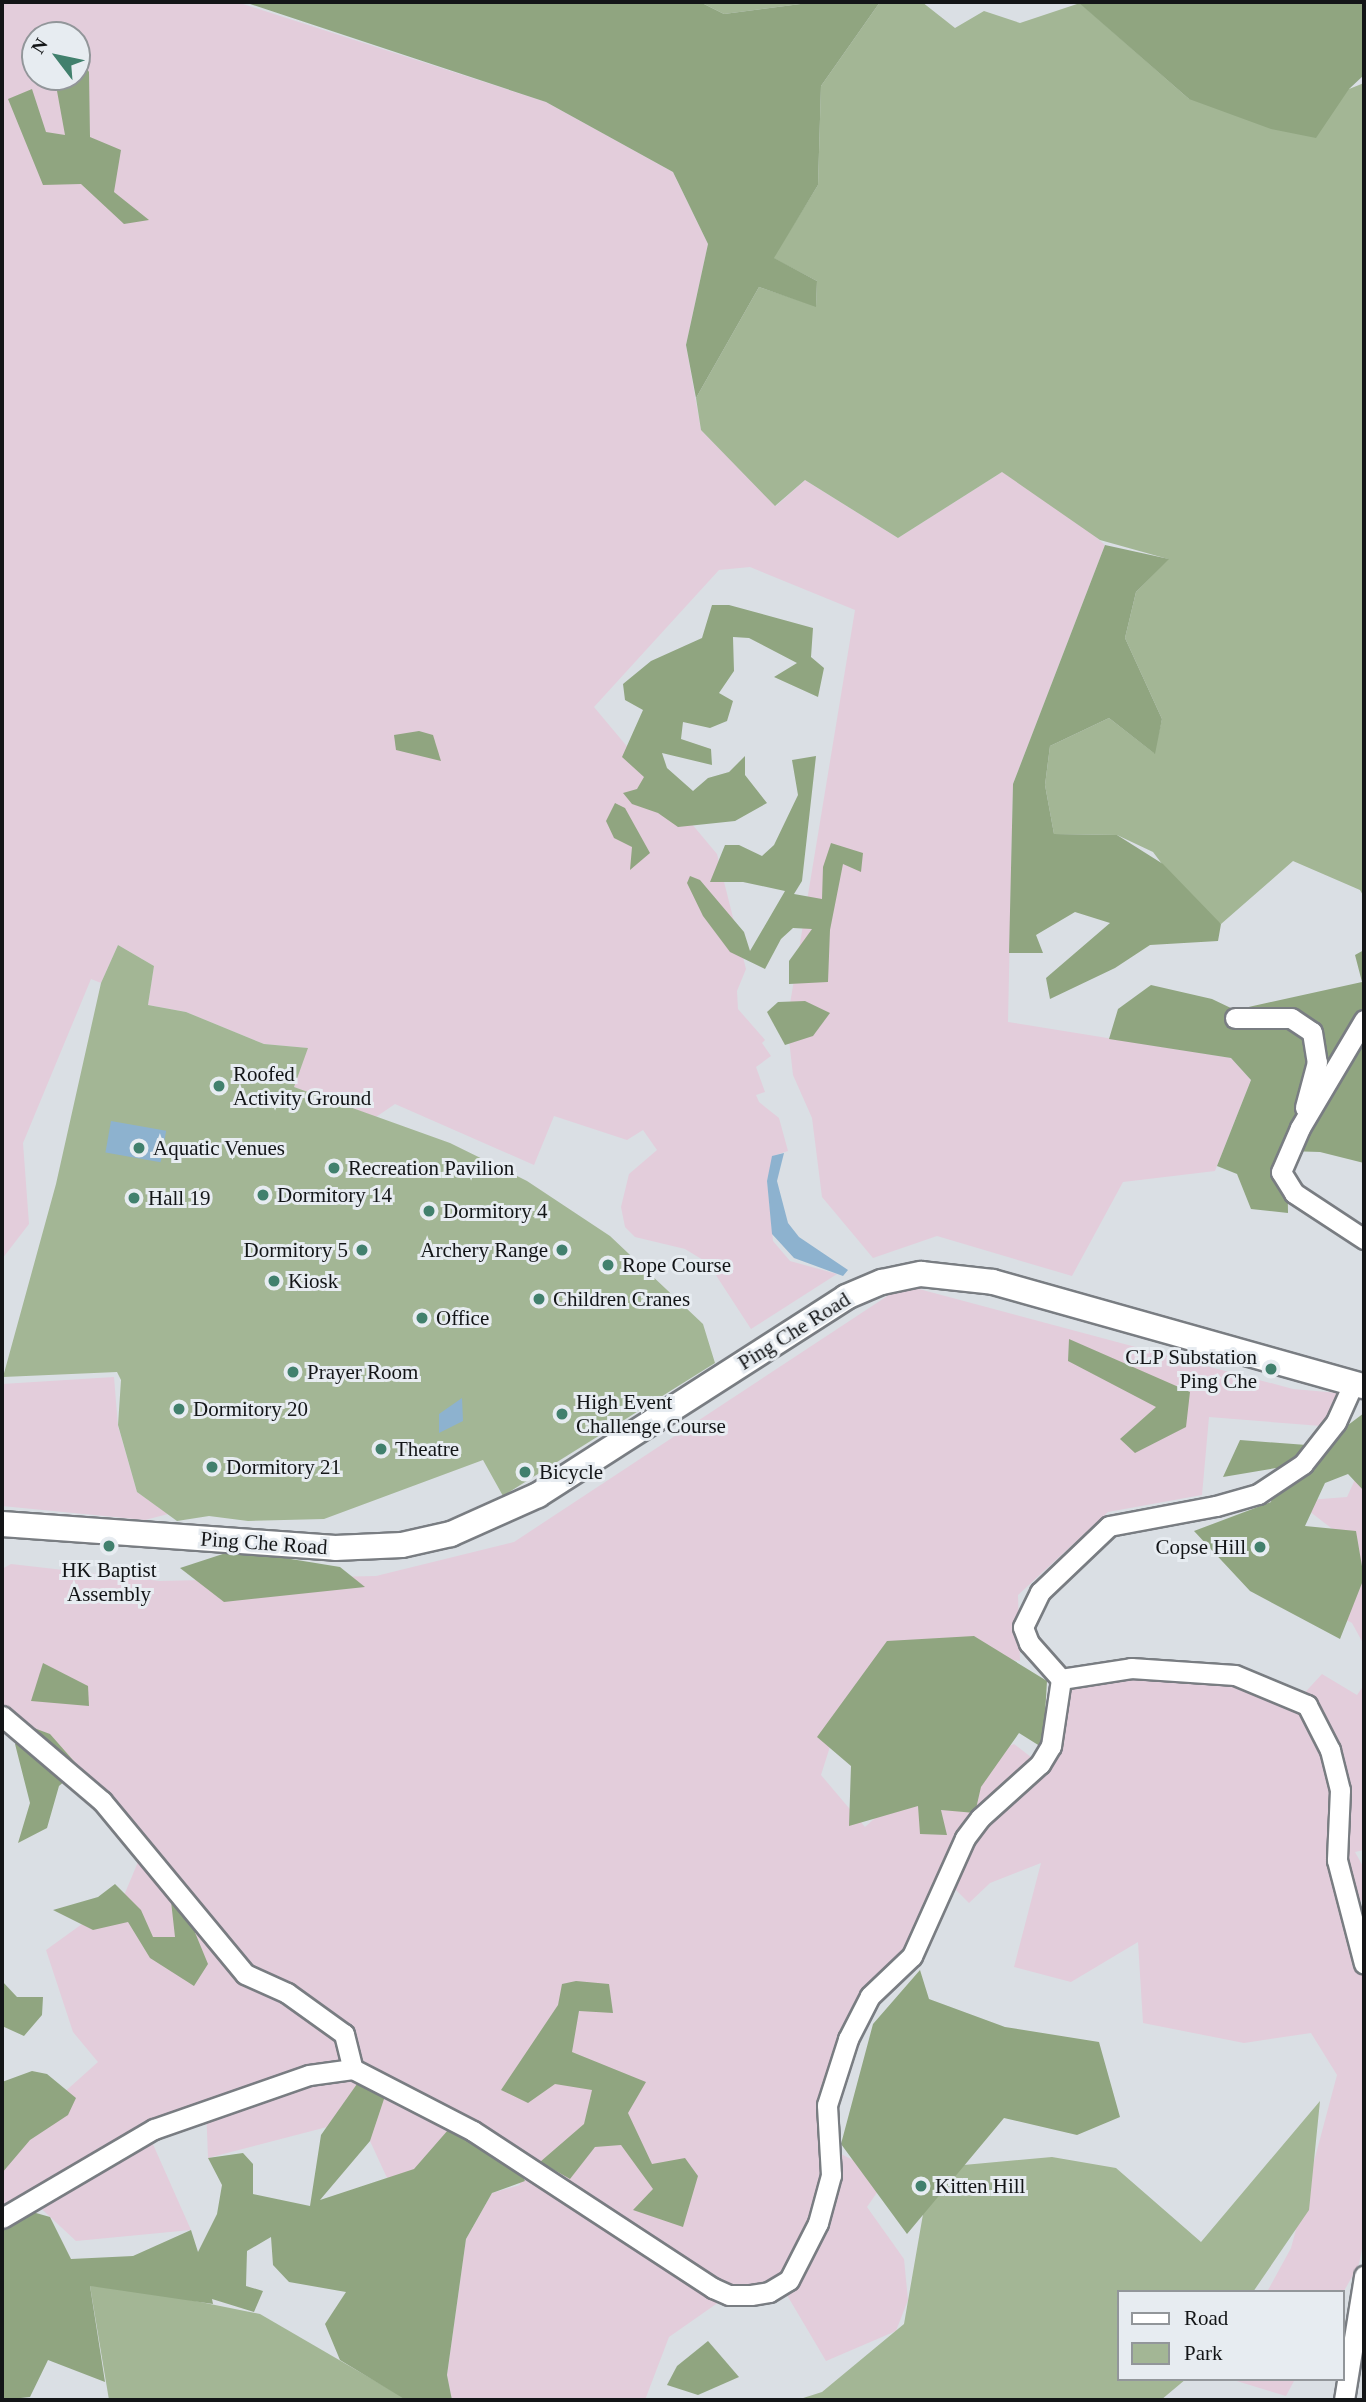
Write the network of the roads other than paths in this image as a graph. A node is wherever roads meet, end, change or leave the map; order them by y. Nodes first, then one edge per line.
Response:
1 (1235, 1018) dead end
2 (1364, 1020) edge
3 (1300, 1128) junction
4 (1364, 1238) edge
5 (1359, 1384) edge
6 (2, 1524) edge
7 (1061, 1679) junction
8 (2, 1716) edge
9 (1364, 1964) edge
10 (353, 2069) junction
11 (2, 2218) edge
12 (1364, 2276) edge
13 (1344, 2400) edge

1 - 3 street
2 - 3 street
3 - 4 street
5 - 6 street, Ping Che Road
5 - 7 street
7 - 9 street
7 - 10 street
8 - 10 street
10 - 11 street
12 - 13 street

